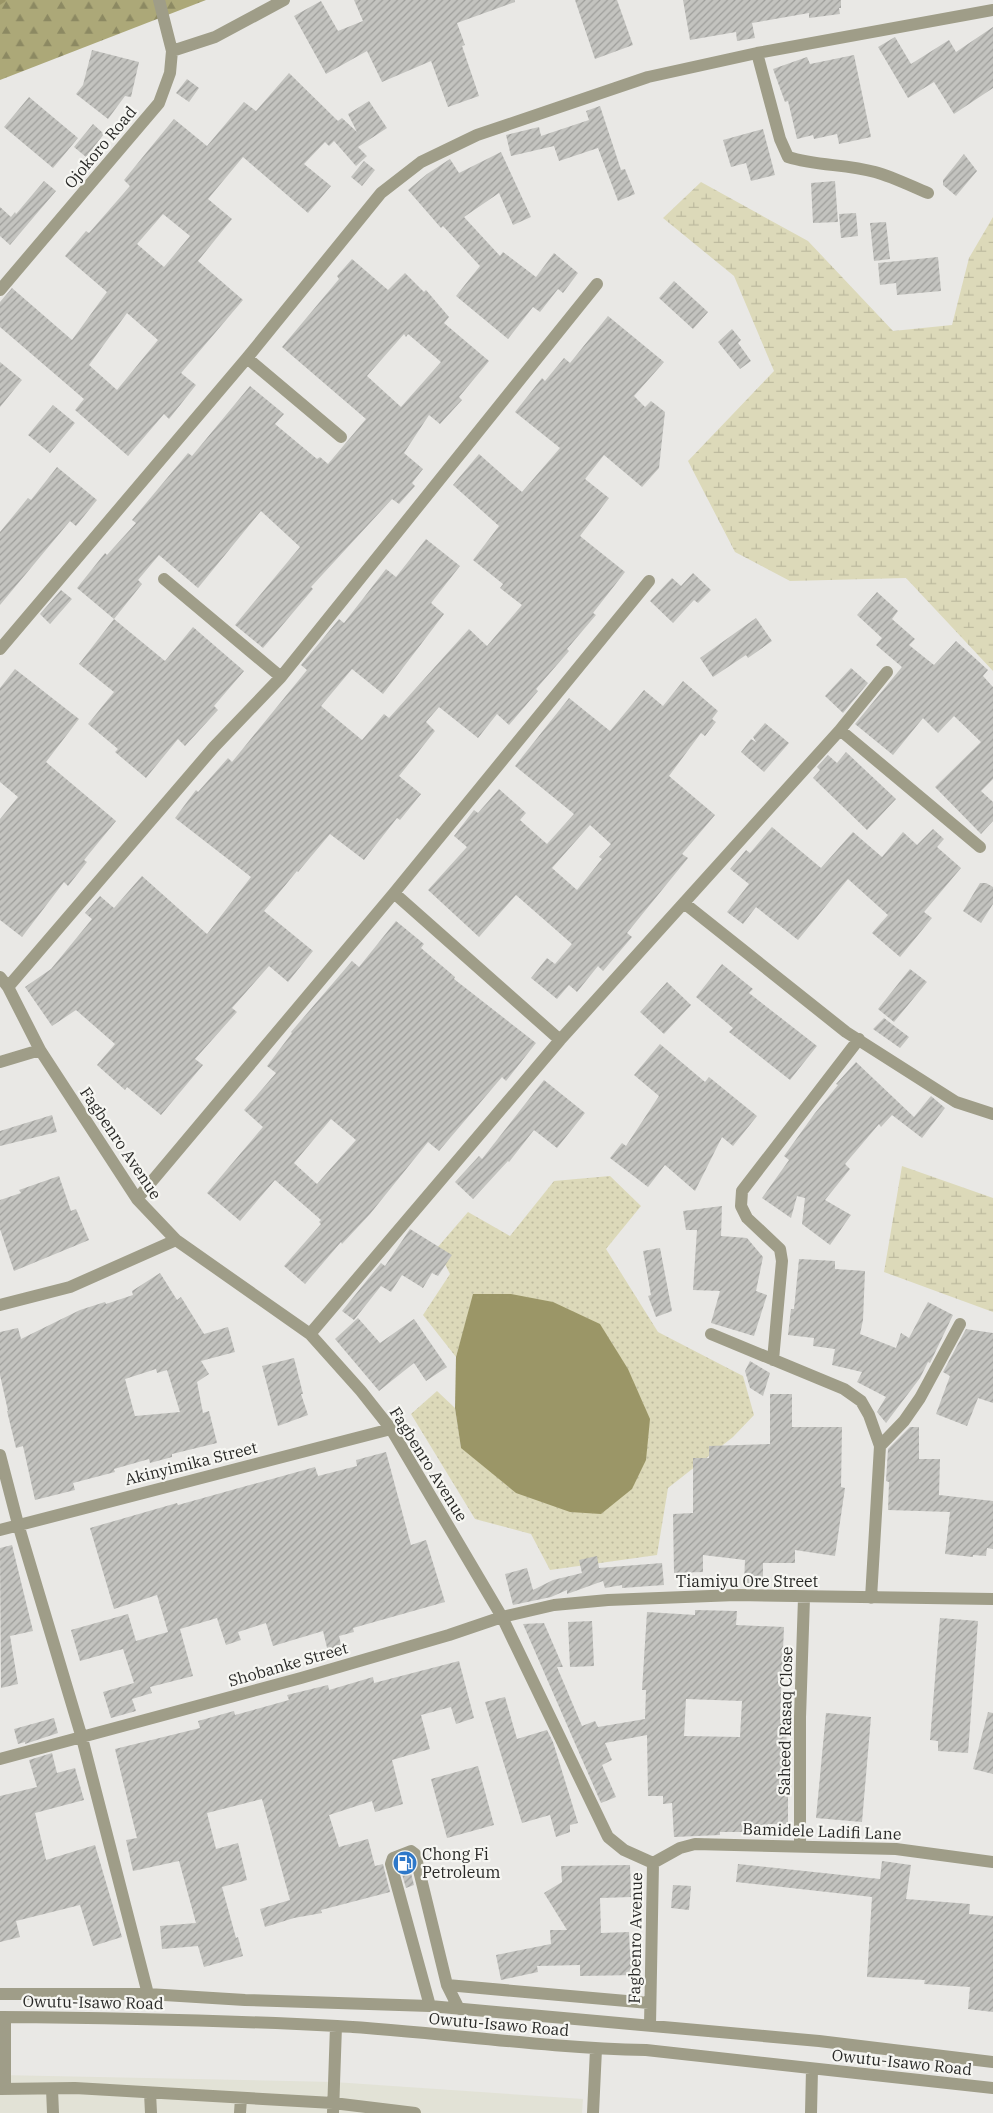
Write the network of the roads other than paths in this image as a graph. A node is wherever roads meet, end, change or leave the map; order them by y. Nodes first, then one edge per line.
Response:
1 (284, 0) edge
2 (160, 2) edge
3 (993, 10) edge
4 (172, 51) junction
5 (757, 53) junction
6 (928, 193) dead end
7 (597, 284) dead end
8 (0, 290) edge
9 (247, 358) junction
10 (341, 437) dead end
11 (164, 579) dead end
12 (649, 581) dead end
13 (0, 649) edge
14 (887, 672) dead end
15 (281, 677) junction
16 (840, 730) junction
17 (980, 847) dead end
18 (394, 893) junction
19 (684, 902) junction
20 (4, 982) edge
21 (859, 1039) junction
22 (560, 1040) junction
23 (40, 1050) junction
24 (0, 1062) edge
25 (993, 1114) edge
26 (136, 1199) junction
27 (176, 1240) junction
28 (0, 1305) edge
29 (960, 1324) dead end
30 (310, 1334) junction
31 (711, 1334) dead end
32 (773, 1360) junction
33 (391, 1429) junction
34 (880, 1446) junction
35 (0, 1455) edge
36 (18, 1524) junction
37 (0, 1530) edge
38 (804, 1598) junction
39 (871, 1598) junction
40 (993, 1599) edge
41 (502, 1616) junction
42 (82, 1738) junction
43 (0, 1759) edge
44 (800, 1845) junction
45 (993, 1862) edge
46 (653, 1863) junction
47 (447, 1985) junction
48 (0, 1994) edge
49 (148, 1994) junction
50 (649, 2003) junction
51 (430, 2006) junction
52 (459, 2009) junction
53 (2, 2017) edge
54 (650, 2025) junction
55 (336, 2026) junction
56 (596, 2049) junction
57 (993, 2062) edge
58 (812, 2069) junction
59 (993, 2088) edge
60 (3, 2089) edge
61 (52, 2089) junction
62 (150, 2093) junction
63 (241, 2098) junction
64 (333, 2108) edge
65 (53, 2113) edge
66 (151, 2113) edge
67 (240, 2113) edge
68 (415, 2113) edge
69 (593, 2113) edge
70 (811, 2113) edge

1 - 4 street
2 - 4 street, Ojokoro Road
3 - 5 street
4 - 8 street, Ojokoro Road
5 - 6 street
5 - 9 street
7 - 15 street
9 - 10 street
9 - 13 street
11 - 15 street
12 - 18 street
14 - 16 street
15 - 20 street
16 - 17 street
16 - 19 street
18 - 22 street
18 - 26 street
19 - 21 street
19 - 22 street
20 - 23 street, Fagbenro Avenue
21 - 25 street
21 - 32 street
22 - 30 street
23 - 24 street
23 - 26 street, Fagbenro Avenue
26 - 27 street, Fagbenro Avenue
27 - 28 street
27 - 30 street, Fagbenro Avenue
29 - 34 street
30 - 33 street, Fagbenro Avenue
31 - 32 street
32 - 34 street
33 - 36 street, Akinyimika Street
33 - 41 street, Fagbenro Avenue
34 - 39 street
35 - 36 street
36 - 37 street, Akinyimika Street
36 - 42 street
38 - 39 street, Tiamiyu Ore Street
38 - 41 street, Tiamiyu Ore Street
38 - 44 street, Saheed Rasaq Close
39 - 40 street, Tiamiyu Ore Street
41 - 42 street, Shobanke Street
41 - 46 street, Fagbenro Avenue
42 - 43 street, Shobanke Street
42 - 49 street
44 - 45 street, Bamidele Ladifi Lane
44 - 46 street, Bamidele Ladifi Lane
46 - 50 street, Fagbenro Avenue
47 - 50 street
47 - 51 street
47 - 52 street
48 - 49 street, Owutu-Isawo Road
49 - 51 street, Owutu-Isawo Road
50 - 54 street, Fagbenro Avenue
51 - 52 street, Owutu-Isawo Road
52 - 54 street, Owutu-Isawo Road
53 - 55 street, Owutu-Isawo Road
53 - 60 street
54 - 57 street, Owutu-Isawo Road
55 - 56 street, Owutu-Isawo Road
55 - 64 street
56 - 58 street, Owutu-Isawo Road
56 - 69 street
58 - 59 street, Owutu-Isawo Road
58 - 70 street
60 - 61 street
61 - 62 street
61 - 65 street
62 - 63 street
62 - 66 street
63 - 64 street
63 - 67 street
64 - 68 street

